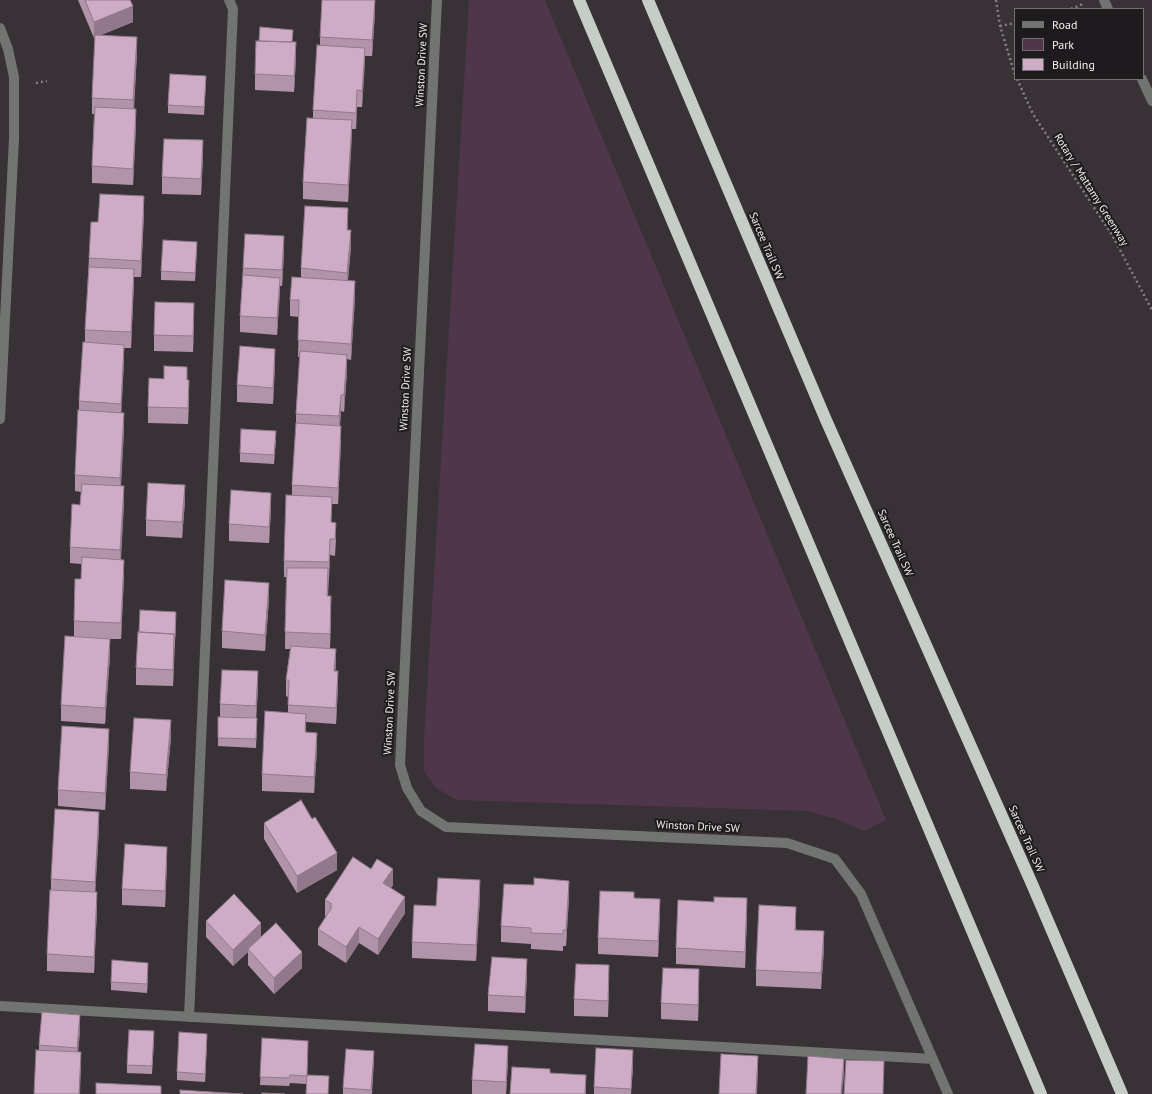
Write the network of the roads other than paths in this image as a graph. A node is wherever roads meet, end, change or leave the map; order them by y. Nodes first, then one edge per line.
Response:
1 (229, 0) edge
2 (437, 0) edge
3 (579, 0) edge
4 (648, 0) edge
5 (0, 28) edge
6 (1142, 80) edge
7 (1152, 101) edge
8 (0, 419) edge
9 (0, 1006) edge
10 (189, 1017) junction
11 (933, 1059) junction
12 (948, 1094) edge
13 (1041, 1094) edge
14 (1122, 1094) edge

1 - 10 street
2 - 11 street, Winston Drive SW
3 - 13 highway
4 - 14 highway, Sarcee Trail SW
5 - 8 street
6 - 7 street
9 - 10 street
10 - 11 street
11 - 12 street, Winston Drive SW

